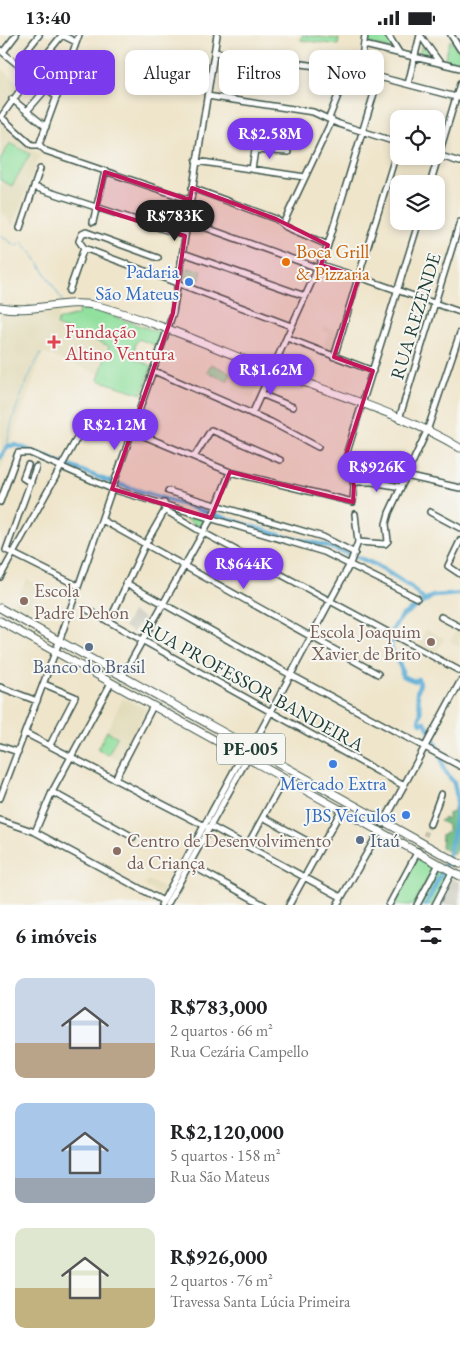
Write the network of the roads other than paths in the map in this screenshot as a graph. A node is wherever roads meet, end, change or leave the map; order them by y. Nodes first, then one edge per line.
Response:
1 (16, 35) edge
2 (39, 35) edge
3 (62, 35) edge
4 (79, 35) edge
5 (217, 35) edge
6 (365, 35) edge
7 (388, 35) edge
8 (420, 35) edge
9 (451, 35) edge
10 (76, 42) junction
11 (364, 45) junction
12 (460, 49) edge
13 (28, 50) edge
14 (50, 50) edge
15 (73, 50) edge
16 (363, 50) edge
17 (1, 51) edge
18 (214, 52) junction
19 (401, 54) junction
20 (415, 57) junction
21 (15, 62) edge
22 (440, 63) junction
23 (309, 65) edge
24 (460, 68) edge
25 (384, 78) edge
26 (408, 84) junction
27 (460, 84) edge
28 (15, 95) edge
29 (41, 95) edge
30 (339, 95) edge
31 (373, 95) edge
32 (207, 96) junction
33 (57, 97) edge
34 (458, 97) edge
35 (12, 99) junction
36 (27, 111) junction
37 (1, 115) edge
38 (330, 119) junction
39 (46, 127) junction
40 (362, 131) junction
41 (445, 135) edge
42 (390, 140) edge
43 (39, 145) junction
44 (288, 152) dead end
45 (445, 157) edge
46 (196, 161) junction
47 (460, 161) edge
48 (392, 165) edge
49 (40, 169) dead end
50 (252, 169) junction
51 (105, 172) junction
52 (305, 177) junction
53 (34, 187) junction
54 (192, 188) junction
55 (190, 200) junction
56 (97, 208) junction
57 (187, 221) junction
58 (460, 222) edge
59 (93, 223) dead end
60 (282, 224) junction
61 (20, 228) dead end
62 (416, 230) edge
63 (185, 236) junction
64 (328, 245) junction
65 (84, 248) junction
66 (183, 253) junction
67 (158, 258) dead end
68 (320, 267) junction
69 (359, 277) junction
70 (178, 285) junction
71 (398, 290) junction
72 (69, 291) dead end
73 (305, 297) junction
74 (435, 303) junction
75 (0, 307) edge
76 (460, 312) edge
77 (292, 326) junction
78 (168, 330) junction
79 (460, 333) edge
80 (287, 338) junction
81 (334, 357) junction
82 (271, 370) junction
83 (154, 371) junction
84 (373, 371) junction
85 (261, 394) junction
86 (363, 405) junction
87 (293, 407) dead end
88 (252, 414) junction
89 (399, 419) junction
90 (132, 431) junction
91 (428, 431) junction
92 (318, 447) dead end
93 (460, 448) edge
94 (194, 457) junction
95 (280, 460) dead end
96 (28, 465) dead end
97 (61, 466) junction
98 (36, 467) dead end
99 (230, 472) junction
100 (406, 476) junction
101 (353, 482) junction
102 (31, 483) junction
103 (114, 486) junction
104 (400, 487) junction
105 (460, 488) edge
106 (168, 491) dead end
107 (0, 502) edge
108 (164, 503) junction
109 (216, 508) junction
110 (165, 510) junction
111 (430, 513) dead end
112 (355, 514) dead end
113 (212, 517) junction
114 (102, 520) junction
115 (460, 528) edge
116 (202, 531) junction
117 (460, 541) edge
118 (358, 542) junction
119 (145, 545) junction
120 (354, 553) junction
121 (13, 554) junction
122 (350, 563) junction
123 (183, 567) junction
124 (460, 574) edge
125 (0, 577) edge
126 (126, 583) junction
127 (78, 585) junction
128 (417, 598) dead end
129 (329, 600) junction
130 (163, 604) junction
131 (0, 608) edge
132 (88, 610) dead end
133 (441, 617) dead end
134 (0, 621) edge
135 (109, 622) junction
136 (460, 627) edge
137 (309, 638) junction
138 (142, 641) junction
139 (59, 642) junction
140 (56, 652) junction
141 (460, 671) edge
142 (289, 675) junction
143 (378, 675) dead end
144 (122, 677) junction
145 (460, 682) edge
146 (111, 683) junction
147 (44, 684) junction
148 (0, 687) edge
149 (38, 701) junction
150 (153, 706) junction
151 (270, 711) junction
152 (25, 733) junction
153 (50, 745) junction
154 (0, 746) edge
155 (425, 747) junction
156 (251, 749) junction
157 (18, 752) junction
158 (71, 756) junction
159 (245, 757) junction
160 (460, 766) edge
161 (115, 779) junction
162 (284, 779) junction
163 (404, 786) junction
164 (52, 792) junction
165 (441, 794) dead end
166 (0, 798) edge
167 (342, 810) junction
168 (263, 817) junction
169 (0, 820) edge
170 (430, 824) tunnel mouth
171 (207, 826) junction
172 (382, 827) junction
173 (35, 832) junction
174 (133, 837) dead end
175 (248, 846) junction
176 (420, 846) junction
177 (320, 848) junction
178 (189, 864) junction
179 (459, 864) edge
180 (440, 865) junction
181 (452, 872) junction
182 (460, 876) edge
183 (304, 877) junction
184 (341, 897) junction
185 (166, 904) edge
186 (264, 905) edge
187 (289, 905) edge
188 (337, 905) edge
189 (389, 905) edge
190 (417, 905) edge
191 (435, 905) edge

1 - 17 street
2 - 13 street
3 - 10 street
3 - 14 street
4 - 10 street
5 - 18 street
6 - 11 street
7 - 19 street
8 - 20 street
8 - 22 street
9 - 12 street
10 - 15 street
11 - 16 street
11 - 19 street
17 - 21 street
18 - 23 street
18 - 32 street
19 - 20 street
20 - 22 street
20 - 26 street
22 - 24 street
25 - 26 street
26 - 34 street
27 - 34 street
28 - 35 street
29 - 36 street
30 - 38 street
31 - 40 street
32 - 38 street
32 - 46 street
33 - 39 street
34 - 41 street
35 - 36 street
35 - 37 street
36 - 39 street
37 - 43 street
38 - 40 street
38 - 52 street
39 - 43 street
40 - 42 street
40 - 64 street
43 - 51 street
44 - 50 street
45 - 47 street
46 - 50 street
46 - 54 street
48 - 69 street
49 - 53 street
50 - 52 street
51 - 55 street
51 - 56 street
52 - 60 street
53 - 56 street
53 - 61 street
54 - 55 street
54 - 60 street
55 - 57 street
56 - 59 street
56 - 63 street
57 - 63 street
57 - 68 street
58 - 74 street, RUA REZENDE
60 - 64 street
62 - 71 street
63 - 66 street
64 - 68 street
65 - 67 street
65 - 70 street
65 - 72 street
66 - 70 street
66 - 73 street
68 - 69 street
68 - 73 street
69 - 71 street
69 - 81 street
70 - 77 street
70 - 78 street
71 - 74 street
71 - 84 street
73 - 77 street
74 - 76 street
74 - 89 street, RUA REZENDE
75 - 78 main road
77 - 80 street
78 - 82 main road
78 - 83 street
79 - 91 street
80 - 81 street
80 - 82 street
81 - 84 street
82 - 85 street
82 - 86 main road
83 - 88 street
83 - 90 street
84 - 86 street
85 - 87 street
85 - 88 street
86 - 89 main road
86 - 101 street
88 - 92 street
89 - 91 main road
90 - 94 street
90 - 97 street
90 - 103 street
91 - 93 main road
91 - 100 street
94 - 95 street
94 - 99 street
96 - 102 street
97 - 103 street
97 - 107 street
97 - 121 street
98 - 102 street
99 - 101 street
99 - 109 street
100 - 104 street
100 - 105 street
101 - 104 street
102 - 121 street
103 - 108 street
103 - 114 street
104 - 118 street
106 - 109 street
108 - 110 street
108 - 113 street
109 - 113 street
109 - 120 street
110 - 116 street
110 - 119 street
111 - 115 street
112 - 118 street
113 - 116 street
113 - 122 street
114 - 119 street
114 - 127 street
116 - 123 street
116 - 129 street
117 - 124 street
118 - 120 street
119 - 123 street
119 - 126 street
120 - 122 street
121 - 125 street
121 - 127 street
122 - 128 street
122 - 129 street
123 - 130 street
123 - 137 street
126 - 130 street
126 - 135 street
127 - 139 street
129 - 137 street
129 - 141 street
130 - 138 street
130 - 142 street
131 - 139 main road, PE-005
132 - 135 street, RUA PROFESSOR BANDEIRA
133 - 136 street
134 - 140 main road, PE-005
135 - 138 street, RUA PROFESSOR BANDEIRA
137 - 142 street
137 - 143 street
138 - 144 street
138 - 151 street, RUA PROFESSOR BANDEIRA
139 - 140 street
139 - 144 main road, PE-005
140 - 146 main road, PE-005
140 - 147 street
142 - 151 street
142 - 155 street
144 - 156 main road, PE-005
145 - 155 street
146 - 150 main road, PE-005
146 - 158 street
147 - 149 street
147 - 153 street
148 - 149 street
149 - 152 street
150 - 159 main road, PE-005
150 - 161 street
151 - 156 street
151 - 163 street, RUA PROFESSOR BANDEIRA
152 - 153 street
152 - 157 street
153 - 158 street
154 - 157 street
155 - 160 street
155 - 163 street
156 - 172 main road, PE-005
157 - 166 street
158 - 161 street
158 - 164 street
159 - 162 main road, PE-005
159 - 171 street
161 - 171 street
162 - 167 main road, PE-005
162 - 168 street
163 - 172 street
164 - 173 street
164 - 174 street
165 - 170 street
167 - 172 main road, PE-005
167 - 177 street
168 - 175 street
168 - 177 street
169 - 173 street
171 - 175 street
171 - 178 street
171 - 185 street
172 - 176 main road, PE-005
172 - 184 street
173 - 185 street
175 - 183 street
176 - 179 main road, PE-005
176 - 180 main road, PE-005
176 - 189 street
177 - 183 street
178 - 185 street
178 - 186 street
180 - 181 main road, PE-005
180 - 190 street
181 - 182 main road, PE-005
181 - 191 street
183 - 184 street
183 - 187 street
184 - 188 street

